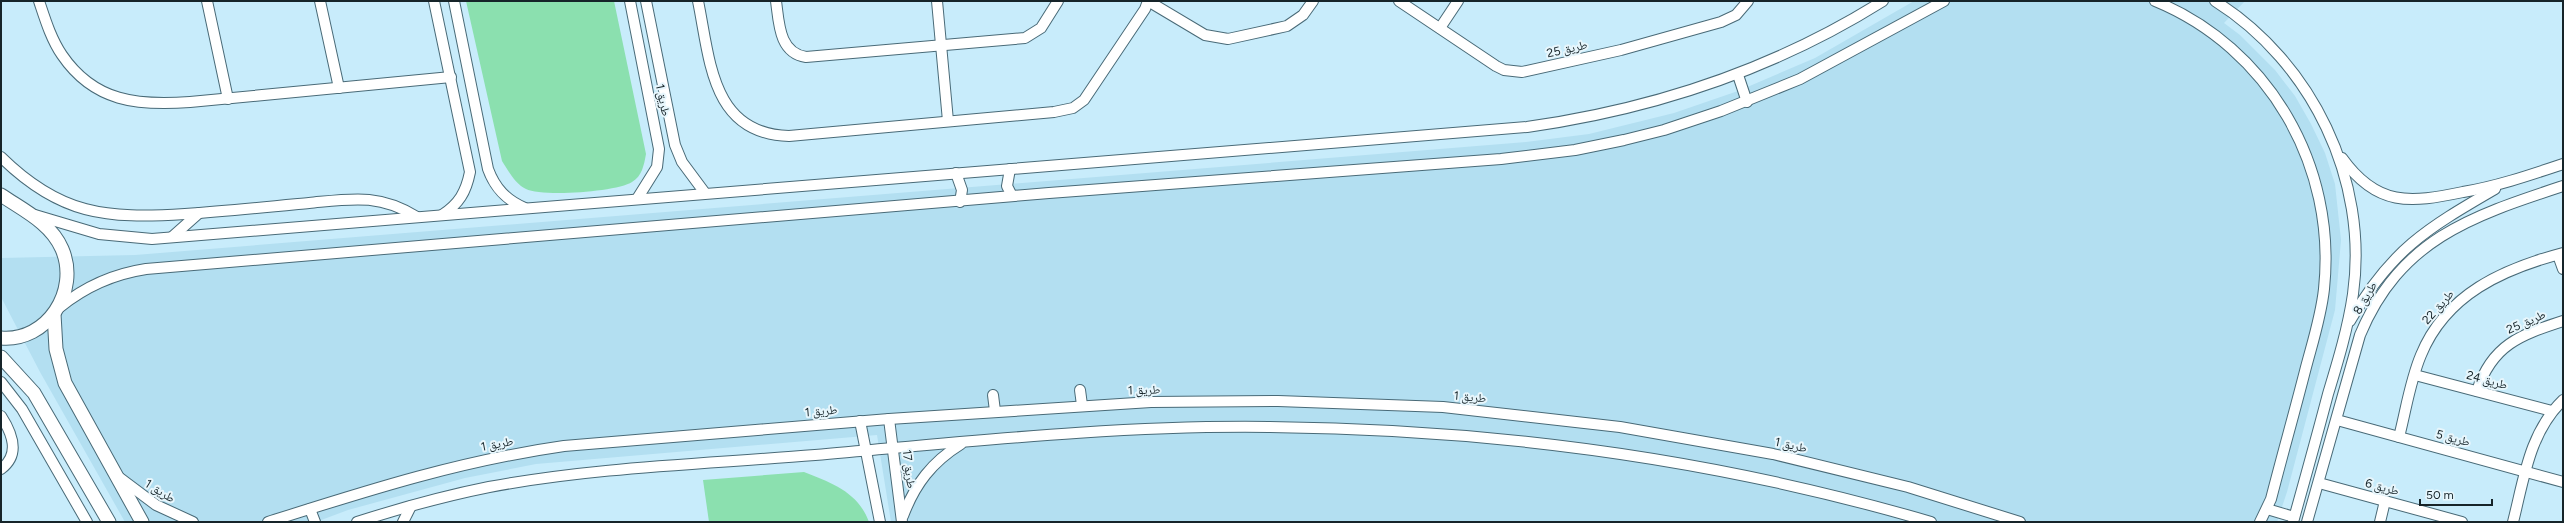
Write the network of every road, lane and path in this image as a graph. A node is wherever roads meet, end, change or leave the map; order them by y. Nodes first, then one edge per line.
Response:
1 (39, 1) edge
2 (207, 1) edge
3 (320, 1) edge
4 (434, 1) edge
5 (454, 1) edge
6 (630, 1) edge
7 (646, 1) edge
8 (698, 1) edge
9 (776, 1) edge
10 (937, 1) edge
11 (1058, 1) edge
12 (1148, 1) edge
13 (1313, 1) edge
14 (1399, 1) edge
15 (1458, 1) edge
16 (1748, 1) edge
17 (1883, 1) edge
18 (1944, 1) edge
19 (2155, 1) edge
20 (2215, 1) edge
21 (1873, 4) edge
22 (1440, 28) junction
23 (941, 46) junction
24 (1738, 75) junction
25 (451, 77) junction
26 (338, 88) junction
27 (228, 99) junction
28 (1747, 102) junction
29 (948, 121) junction
30 (2338, 153) junction
31 (1, 157) edge
32 (2563, 164) edge
33 (1010, 169) junction
34 (956, 173) junction
35 (2502, 185) junction
36 (2563, 186) edge
37 (705, 193) junction
38 (1, 195) edge
39 (1012, 196) junction
40 (637, 199) junction
41 (960, 202) junction
42 (526, 208) junction
43 (199, 213) junction
44 (30, 214) junction
45 (441, 216) junction
46 (416, 217) junction
47 (172, 237) junction
48 (2560, 254) edge
49 (2563, 269) edge
50 (57, 310) junction
51 (2563, 321) edge
52 (2347, 327) junction
53 (1, 338) edge
54 (1, 357) edge
55 (2415, 375) junction
56 (1, 382) edge
57 (1080, 390) dead end
58 (2477, 391) junction
59 (993, 396) dead end
60 (2563, 400) edge
61 (1082, 405) junction
62 (2552, 411) junction
63 (995, 412) junction
64 (1, 416) edge
65 (889, 419) junction
66 (2337, 420) junction
67 (860, 421) junction
68 (2399, 437) junction
69 (963, 443) junction
70 (893, 449) junction
71 (866, 451) junction
72 (1, 469) edge
73 (2526, 472) junction
74 (116, 475) junction
75 (2563, 482) edge
76 (2319, 483) junction
77 (2385, 501) junction
78 (411, 506) junction
79 (310, 509) junction
80 (2267, 509) junction
81 (83, 520) edge
82 (902, 520) edge
83 (2294, 520) edge
84 (109, 522) edge
85 (142, 522) edge
86 (193, 522) edge
87 (268, 522) edge
88 (315, 522) edge
89 (360, 522) edge
90 (403, 522) edge
91 (880, 522) edge
92 (1931, 522) edge
93 (2020, 522) edge
94 (2260, 522) edge
95 (2307, 522) edge
96 (2380, 522) edge
97 (2462, 522) edge
98 (2513, 522) edge

1 - 27 street
2 - 27 street
3 - 26 street
4 - 25 street
5 - 42 street
6 - 40 street, طريق 1
7 - 37 street, طريق 1
8 - 29 street
9 - 23 street
10 - 23 street
11 - 23 street
12 - 13 street
12 - 29 street
14 - 22 street, طريق 25
15 - 22 street
16 - 22 street, طريق 25
17 - 21 street
18 - 28 street
19 - 80 street
20 - 30 street
21 - 24 street
23 - 29 street
24 - 28 street
24 - 33 street
25 - 26 street
25 - 45 street
26 - 27 street
28 - 39 street
30 - 35 street
30 - 52 street
31 - 43 street
32 - 35 street
33 - 34 street
33 - 39 street
34 - 37 street
34 - 41 street
35 - 52 street
36 - 66 street, طريق 8
37 - 40 street
38 - 44 street
39 - 41 street
40 - 42 street
41 - 50 street
42 - 45 street
43 - 46 street
43 - 47 street
44 - 47 street
44 - 50 street
45 - 46 street
46 - 47 street
48 - 49 street
48 - 55 street, طريق 22
50 - 53 street
50 - 74 street
51 - 58 street, طريق 25
52 - 83 street
54 - 84 street
55 - 58 street, طريق 24
55 - 68 street, طريق 22
56 - 81 street
57 - 61 street
58 - 62 street, طريق 24
59 - 63 street
60 - 62 street
61 - 63 street, طريق 1
61 - 93 street, طريق 1
62 - 73 street
63 - 65 street, طريق 1
64 - 72 street
65 - 67 street, طريق 1
65 - 70 street, طريق 17
66 - 68 street, طريق 5
66 - 76 street, طريق 8
67 - 71 street
67 - 79 street, طريق 1
68 - 73 street, طريق 5
69 - 70 street
69 - 82 street
69 - 92 street
70 - 71 street
70 - 82 street, طريق 17
71 - 78 street
71 - 91 street
73 - 75 street, طريق 5
73 - 98 street
74 - 85 street
74 - 86 street, طريق 1
76 - 77 street, طريق 6
76 - 95 street, طريق 8
77 - 96 street
77 - 97 street, طريق 6
78 - 89 street
78 - 90 street
79 - 87 street, طريق 1
79 - 88 street
80 - 83 street
80 - 94 street

